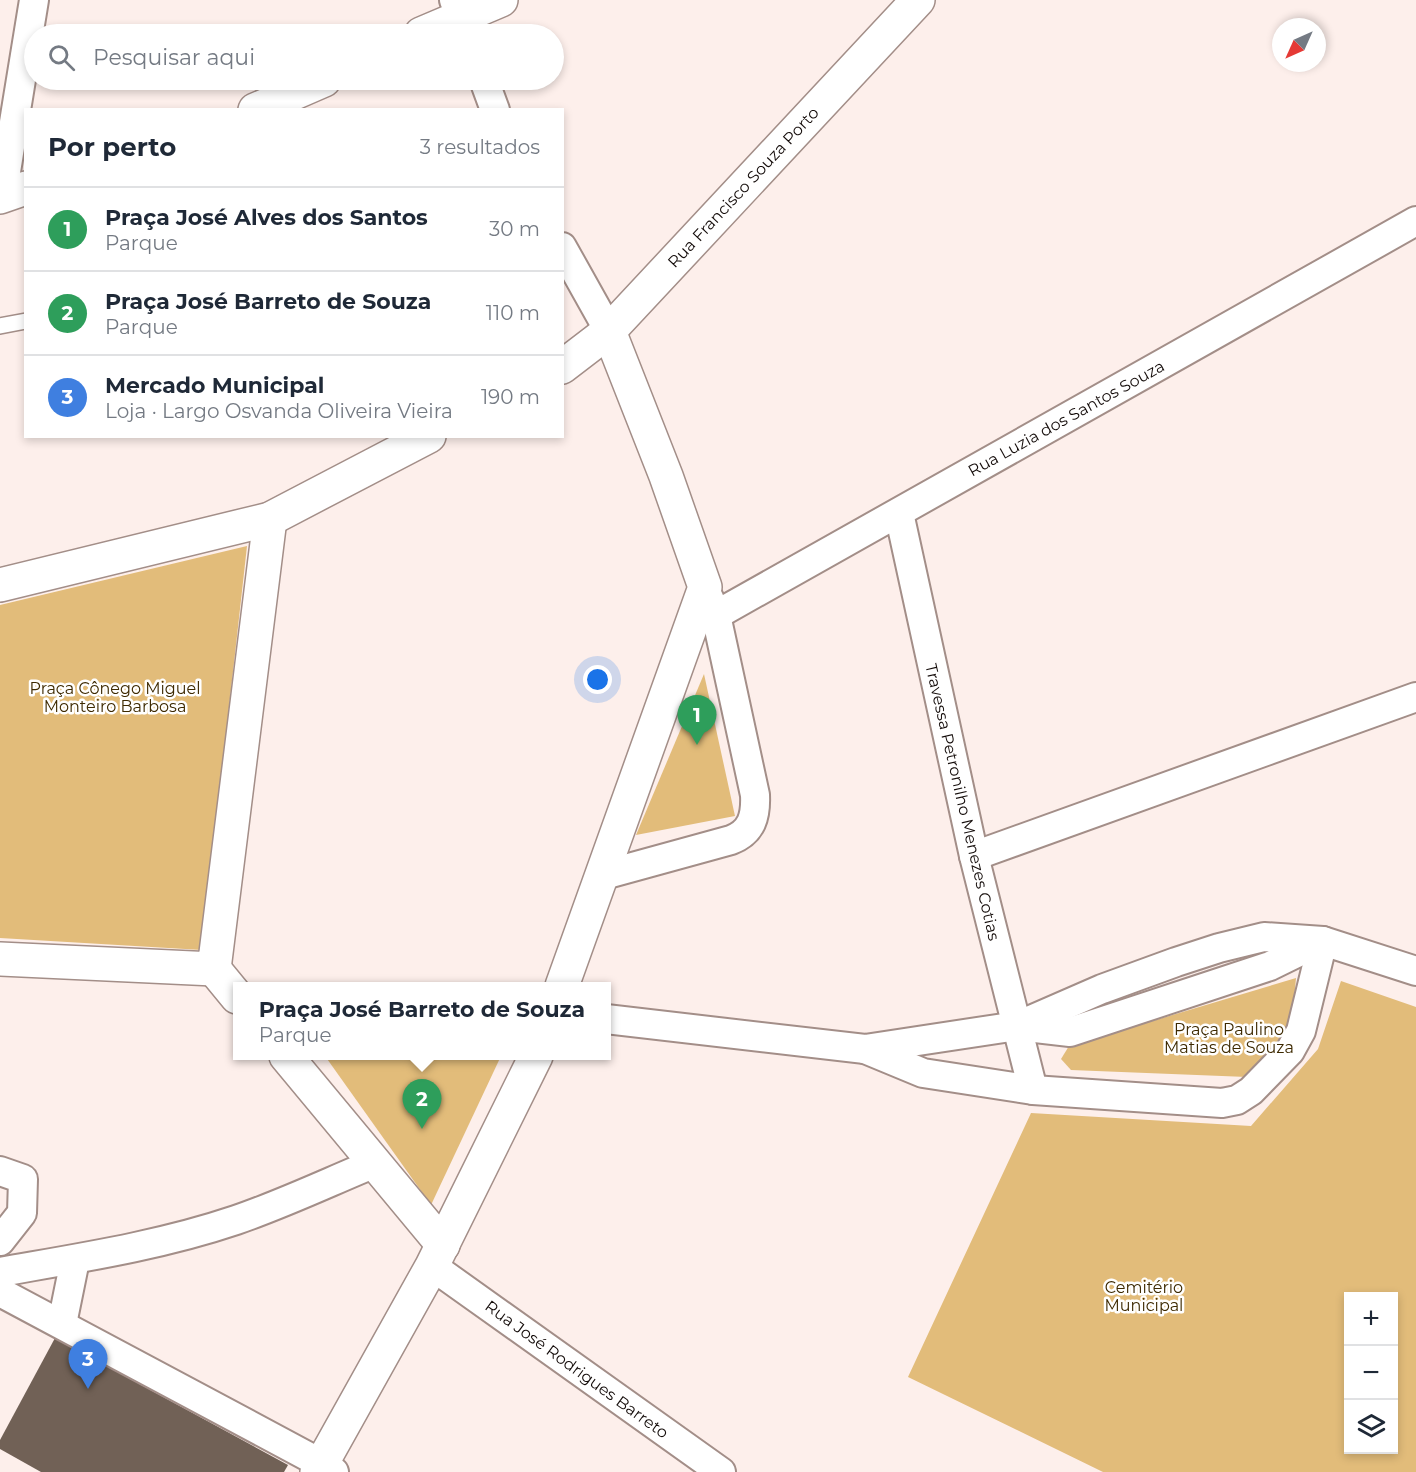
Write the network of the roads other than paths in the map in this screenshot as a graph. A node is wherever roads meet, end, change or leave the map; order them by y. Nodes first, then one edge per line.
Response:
1 (34, 0) edge
2 (501, 0) edge
3 (918, 0) edge
4 (461, 17) edge
5 (31, 24) edge
6 (445, 24) edge
7 (24, 78) edge
8 (301, 90) edge
9 (488, 90) edge
10 (260, 108) edge
11 (494, 108) edge
12 (9, 194) edge
13 (1416, 221) edge
14 (564, 251) edge
15 (24, 321) edge
16 (0, 326) edge
17 (609, 331) junction
18 (564, 365) edge
19 (425, 438) edge
20 (899, 513) junction
21 (270, 519) junction
22 (0, 585) edge
23 (711, 601) junction
24 (1416, 697) edge
25 (974, 856) junction
26 (600, 876) junction
27 (1323, 940) junction
28 (0, 959) edge
29 (213, 969) junction
30 (1416, 971) edge
31 (564, 982) edge
32 (233, 992) edge
33 (611, 1020) edge
34 (1017, 1026) junction
35 (865, 1049) junction
36 (289, 1060) edge
37 (534, 1060) edge
38 (1033, 1090) junction
39 (375, 1163) junction
40 (0, 1171) edge
41 (0, 1240) edge
42 (438, 1256) junction
43 (75, 1260) junction
44 (0, 1272) edge
45 (0, 1292) edge
46 (62, 1324) junction
47 (324, 1469) edge
48 (721, 1472) edge

1 - 5 street
2 - 4 street
3 - 17 street, Rua Francisco Souza Porto
4 - 6 street
7 - 12 street
8 - 10 street
9 - 11 street
13 - 20 street, Rua Luzia dos Santos Souza
14 - 17 street
15 - 16 lane
17 - 18 street, Rua Francisco Souza Porto
17 - 23 street
19 - 21 street
20 - 23 street, Rua Luzia dos Santos Souza
20 - 25 street, Travessa Petronilho Menezes Cotias
21 - 22 street
21 - 29 street
23 - 26 street
23 - 26 street
24 - 25 street
25 - 34 street, Travessa Petronilho Menezes Cotias
26 - 31 street
27 - 30 street
27 - 34 street
27 - 38 street
28 - 29 street
29 - 32 street
33 - 35 street
34 - 35 street
34 - 38 street, Travessa Petronilho Menezes Cotias
35 - 38 street
36 - 39 street
37 - 42 street
39 - 42 street
39 - 43 street
40 - 41 street
42 - 47 street
42 - 48 street, Rua José Rodrigues Barreto
43 - 44 street
43 - 46 street
45 - 46 street
46 - 47 street

